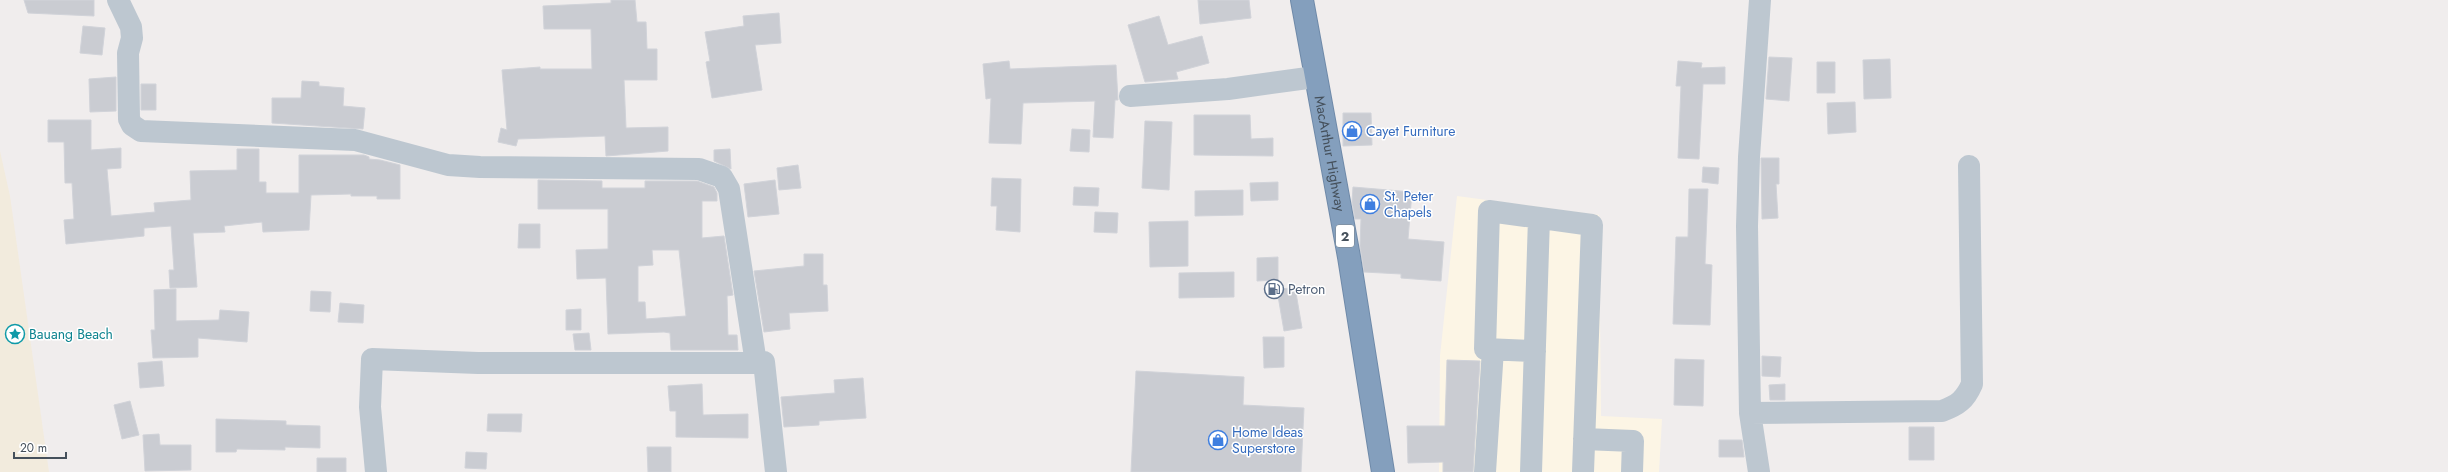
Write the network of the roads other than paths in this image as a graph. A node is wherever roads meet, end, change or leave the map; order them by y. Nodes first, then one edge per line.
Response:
1 (118, 0) edge
2 (1302, 0) edge
3 (1760, 0) edge
4 (1315, 77) junction
5 (1130, 96) dead end
6 (1969, 166) dead end
7 (1539, 218) junction
8 (1492, 349) junction
9 (1535, 351) junction
10 (756, 363) junction
11 (1750, 413) junction
12 (1584, 439) junction
13 (376, 472) edge
14 (776, 472) edge
15 (1383, 472) edge
16 (1485, 472) edge
17 (1531, 472) edge
18 (1584, 472) edge
19 (1632, 472) edge
20 (1759, 472) edge

1 - 10 street
2 - 4 highway, MacArthur Highway / 2
3 - 11 street
4 - 5 street
4 - 15 highway, MacArthur Highway / 2
6 - 11 street
7 - 8 street
7 - 9 street
7 - 12 street
8 - 9 street
8 - 16 street
9 - 17 street
10 - 13 street
10 - 14 street
11 - 20 street
12 - 18 street
12 - 19 street

